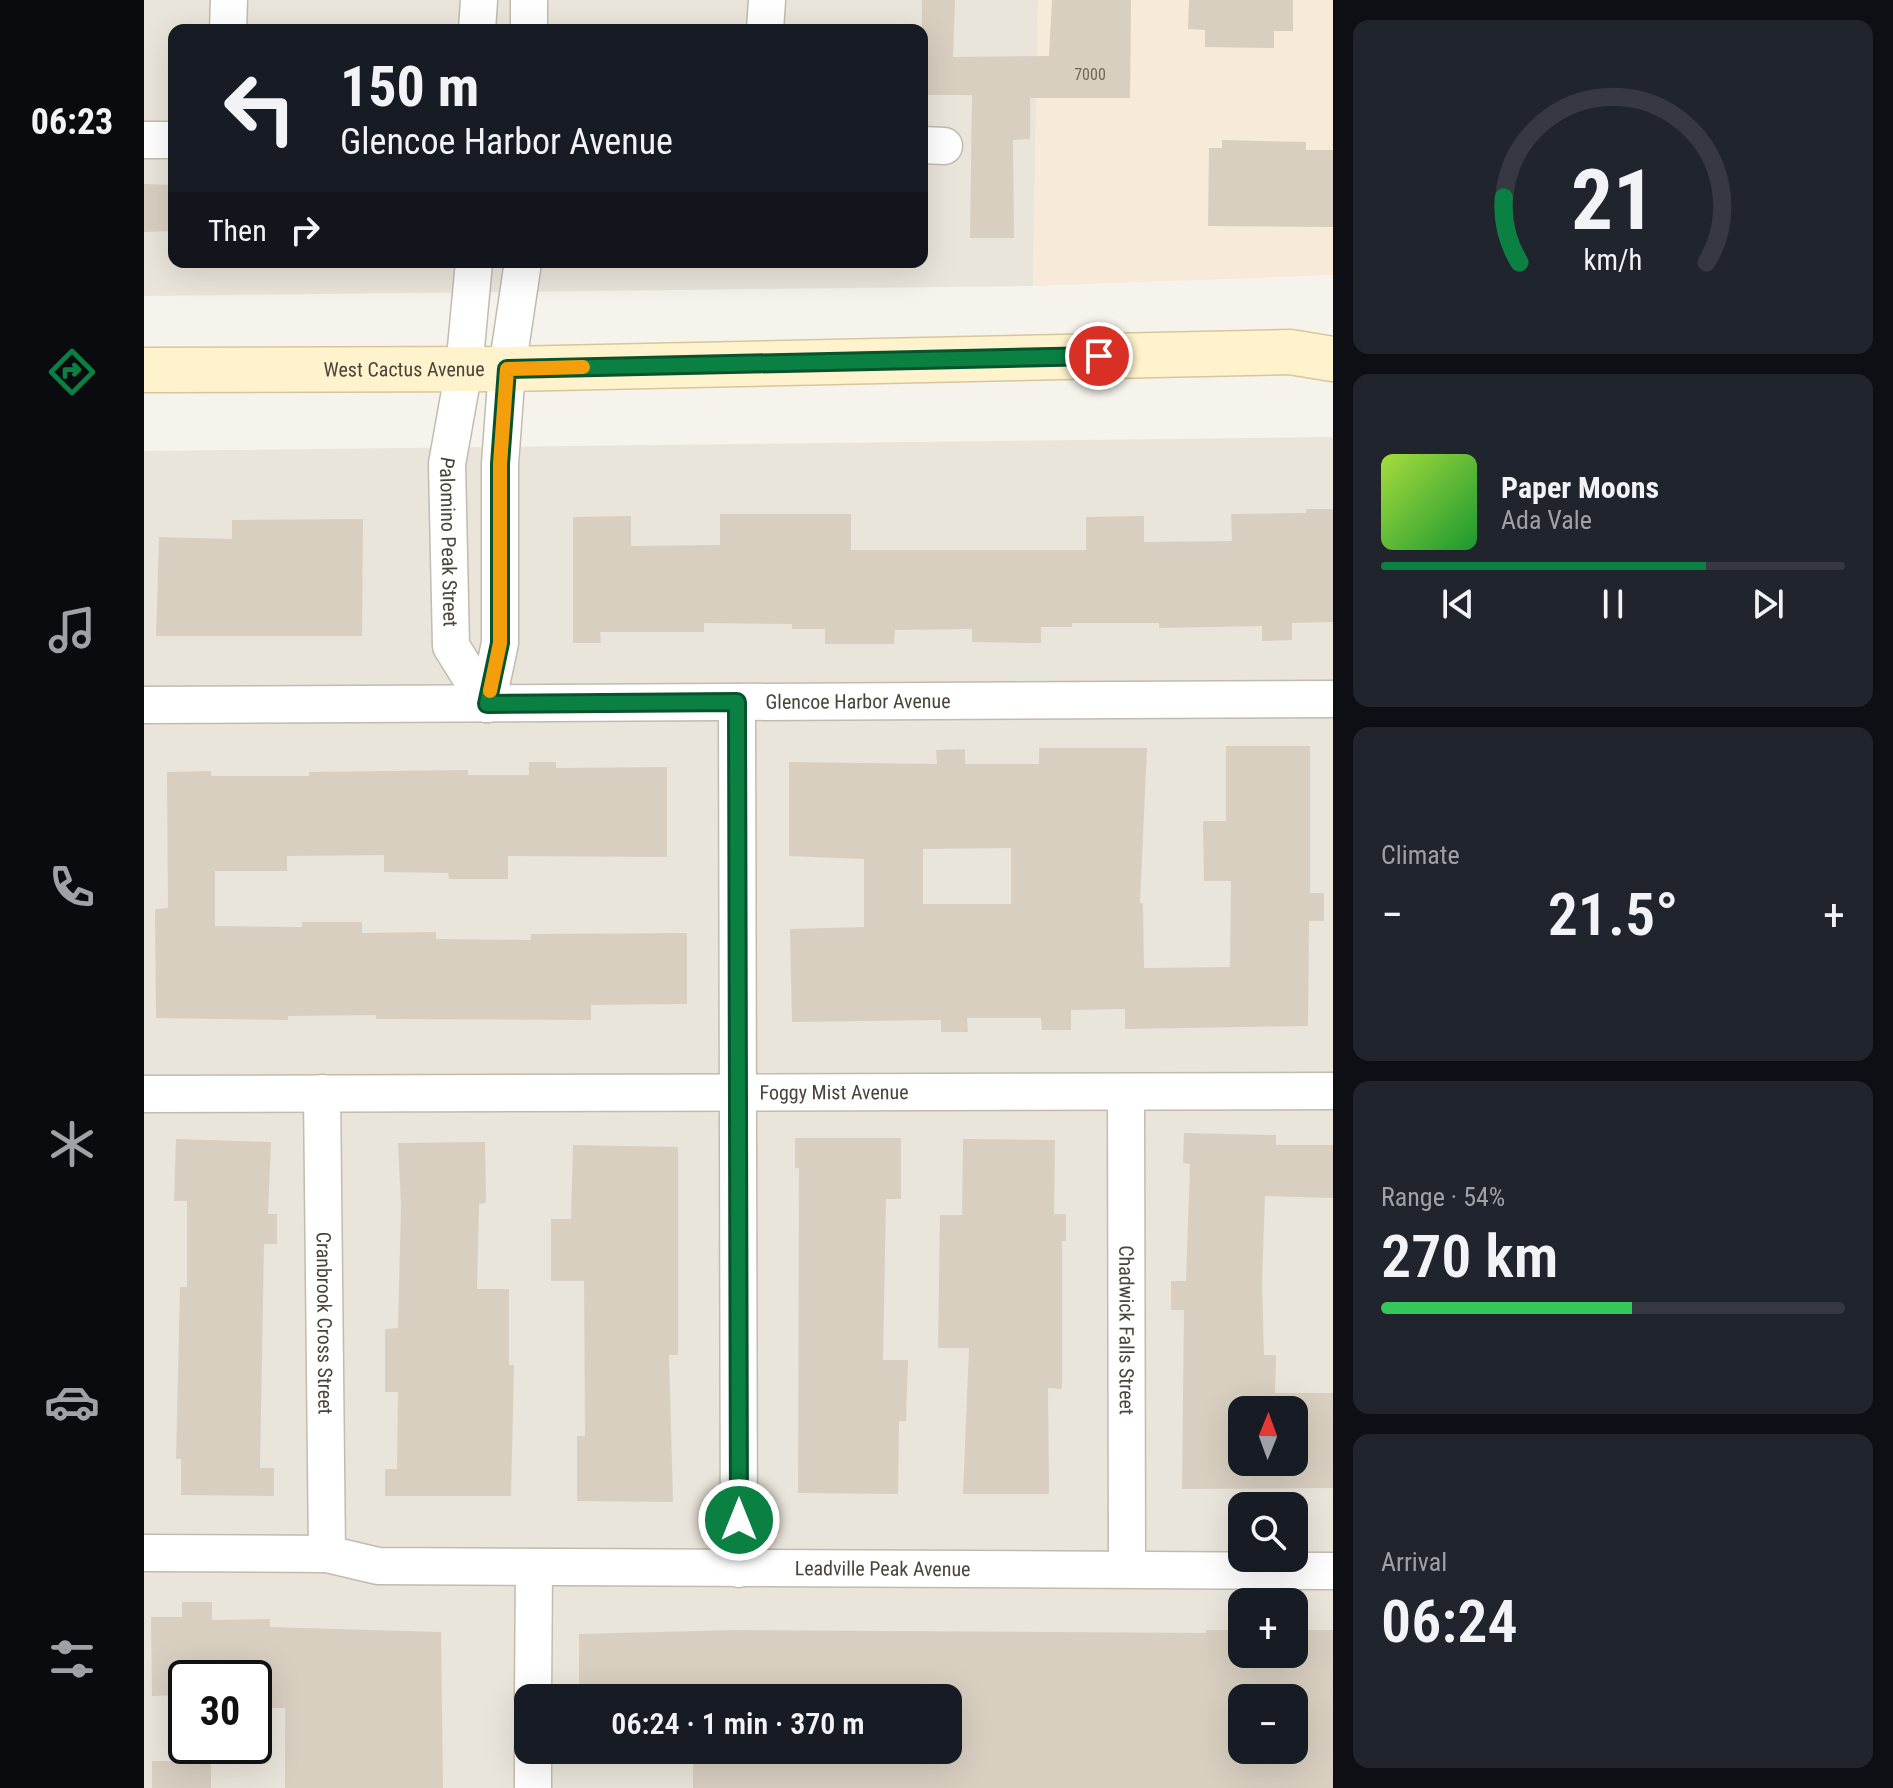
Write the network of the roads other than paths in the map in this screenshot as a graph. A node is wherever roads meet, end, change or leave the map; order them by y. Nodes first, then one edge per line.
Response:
1 (229, 0) edge
2 (479, 0) edge
3 (529, 0) edge
4 (767, 0) edge
5 (228, 24) edge
6 (477, 24) edge
7 (529, 24) edge
8 (765, 24) edge
9 (144, 140) edge
10 (168, 140) edge
11 (473, 268) edge
12 (522, 268) edge
13 (1333, 339) edge
14 (1290, 352) junction
15 (1333, 359) edge
16 (464, 369) junction
17 (507, 369) junction
18 (144, 370) edge
19 (1333, 699) edge
20 (737, 702) junction
21 (487, 704) junction
22 (144, 705) edge
23 (1333, 1091) edge
24 (1126, 1092) junction
25 (322, 1093) junction
26 (739, 1093) junction
27 (144, 1094) edge
28 (144, 1553) edge
29 (327, 1554) junction
30 (534, 1568) junction
31 (1127, 1568) junction
32 (739, 1569) junction
33 (1333, 1571) edge
34 (533, 1684) edge
35 (533, 1764) edge
36 (533, 1788) edge

1 - 5 street
2 - 6 street
3 - 7 street
4 - 8 street
9 - 10 street
11 - 16 street, Palomino Peak Street
12 - 17 street
13 - 14 main road, West Cactus Avenue
14 - 15 main road, West Cactus Avenue
14 - 17 main road, West Cactus Avenue
16 - 17 main road, West Cactus Avenue
16 - 18 main road, West Cactus Avenue
16 - 21 street, Palomino Peak Street
17 - 21 street
19 - 20 street, Glencoe Harbor Avenue
20 - 21 street, Glencoe Harbor Avenue
20 - 26 street
21 - 22 street, Glencoe Harbor Avenue
23 - 24 street, Foggy Mist Avenue
24 - 26 street, Foggy Mist Avenue
24 - 31 street, Chadwick Falls Street
25 - 26 street, Foggy Mist Avenue
25 - 27 street, Foggy Mist Avenue
25 - 29 street, Cranbrook Cross Street
26 - 32 street
28 - 29 street, Leadville Peak Avenue
29 - 30 street, Leadville Peak Avenue
30 - 32 street, Leadville Peak Avenue
30 - 34 street
31 - 32 street, Leadville Peak Avenue
31 - 33 street, Leadville Peak Avenue
35 - 36 street

